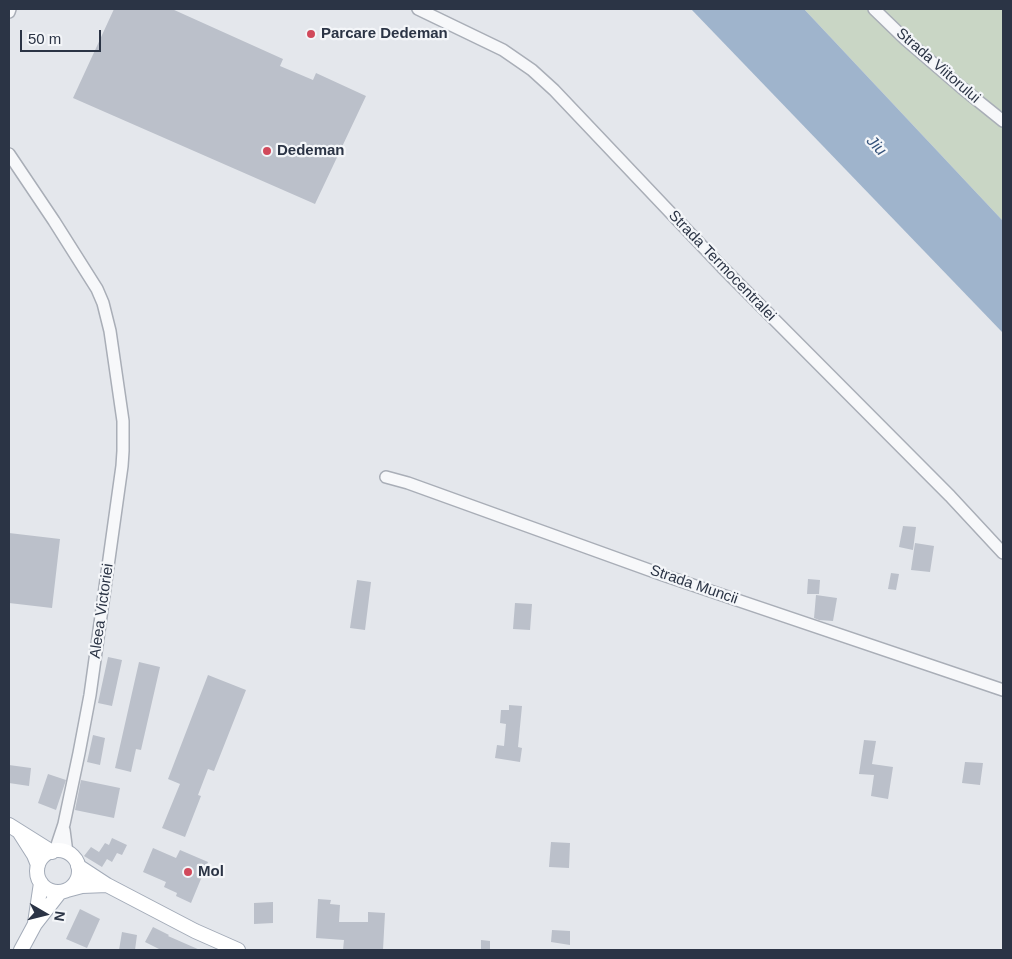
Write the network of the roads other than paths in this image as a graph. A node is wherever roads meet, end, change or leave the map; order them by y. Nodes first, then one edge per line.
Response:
1 (418, 9) edge
2 (878, 10) edge
3 (1003, 121) edge
4 (9, 154) edge
5 (13, 162) edge
6 (386, 477) dead end
7 (1003, 553) edge
8 (1003, 690) edge
9 (13, 827) edge
10 (58, 852) junction
11 (38, 865) junction
12 (78, 866) junction
13 (41, 883) junction
14 (107, 885) junction
15 (64, 891) junction
16 (35, 924) junction
17 (21, 950) edge
18 (238, 950) edge

1 - 7 street, Strada Termocentralei
2 - 3 street, Strada Viitorului
4 - 5 street
5 - 10 street, Aleea Victoriei
6 - 8 street, Strada Muncii
9 - 10 main road
9 - 11 main road
10 - 11 main road
10 - 12 main road
11 - 13 main road
12 - 14 main road
12 - 15 main road
13 - 15 main road
13 - 16 main road
14 - 15 main road
14 - 18 main road
15 - 16 main road
16 - 17 main road

